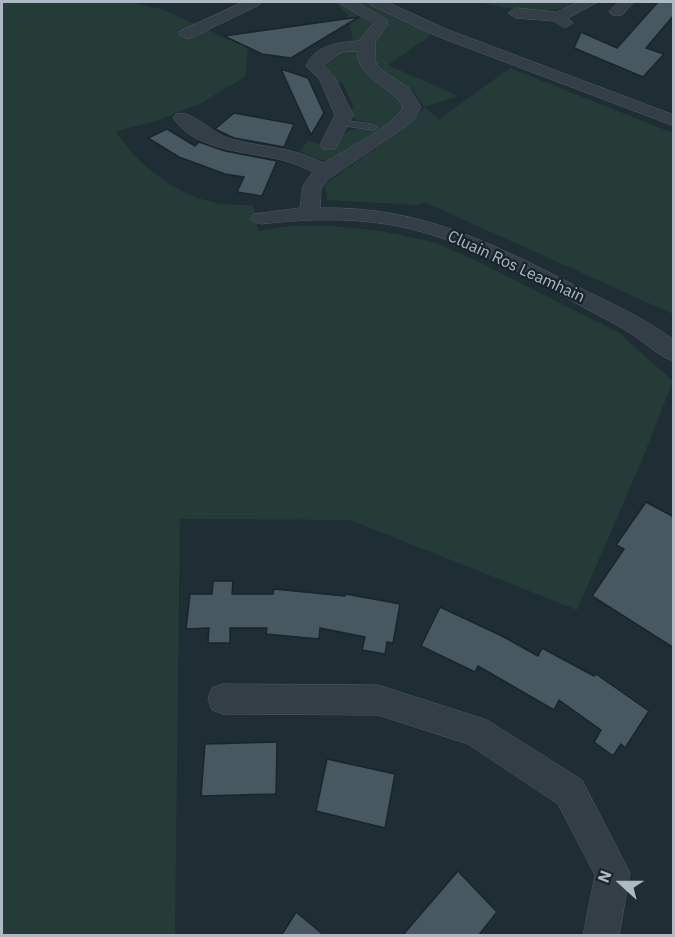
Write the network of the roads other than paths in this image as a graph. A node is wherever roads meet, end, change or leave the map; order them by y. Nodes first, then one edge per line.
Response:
1 (346, 2) edge
2 (376, 2) edge
3 (591, 2) edge
4 (245, 3) edge
5 (516, 13) dead end
6 (187, 34) dead end
7 (366, 46) junction
8 (182, 118) dead end
9 (674, 121) edge
10 (341, 123) junction
11 (373, 127) dead end
12 (329, 145) dead end
13 (326, 171) junction
14 (310, 214) junction
15 (261, 218) dead end
16 (674, 353) edge
17 (223, 699) dead end
18 (601, 936) edge

1 - 7 street
2 - 9 street
3 - 5 street
4 - 6 street
7 - 10 street
7 - 13 street
8 - 13 street
10 - 11 lane
10 - 12 street
13 - 14 street
14 - 15 street, Cluain Ros Leamhain
14 - 16 street, Cluain Ros Leamhain
17 - 18 street

